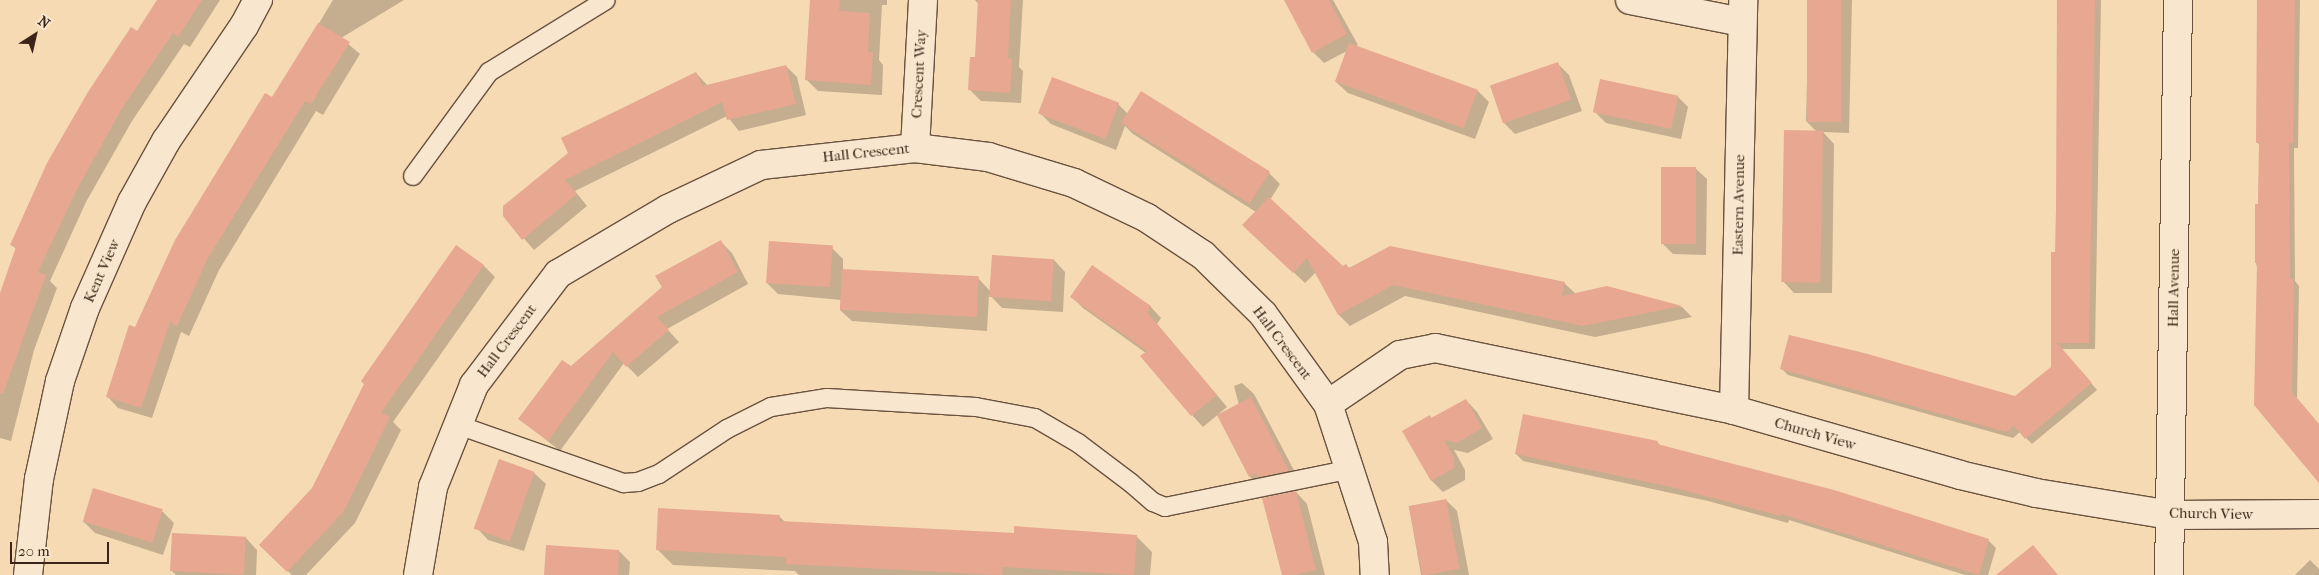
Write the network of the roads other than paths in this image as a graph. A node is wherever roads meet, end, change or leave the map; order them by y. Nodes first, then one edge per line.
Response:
1 (258, 0) edge
2 (606, 0) edge
3 (923, 0) edge
4 (1630, 0) edge
5 (2178, 0) edge
6 (1743, 11) edge
7 (915, 148) junction
8 (413, 176) dead end
9 (1328, 404) junction
10 (1734, 410) junction
11 (458, 425) junction
12 (1351, 469) junction
13 (2319, 514) edge
14 (2170, 515) junction
15 (28, 575) edge
16 (418, 575) edge
17 (1375, 575) edge
18 (2169, 575) edge

1 - 15 street, Kent View
2 - 8 lane
3 - 7 street, Crescent Way
4 - 6 street
5 - 14 street, Hall Avenue
6 - 10 street, Eastern Avenue
7 - 9 street, Hall Crescent
7 - 11 street, Hall Crescent
9 - 10 street, Church View
9 - 12 street, Hall Crescent
10 - 14 street, Church View
11 - 12 lane
11 - 16 street, Hall Crescent
12 - 17 street, Hall Crescent
13 - 14 street, Church View
14 - 18 street, Hall Avenue

